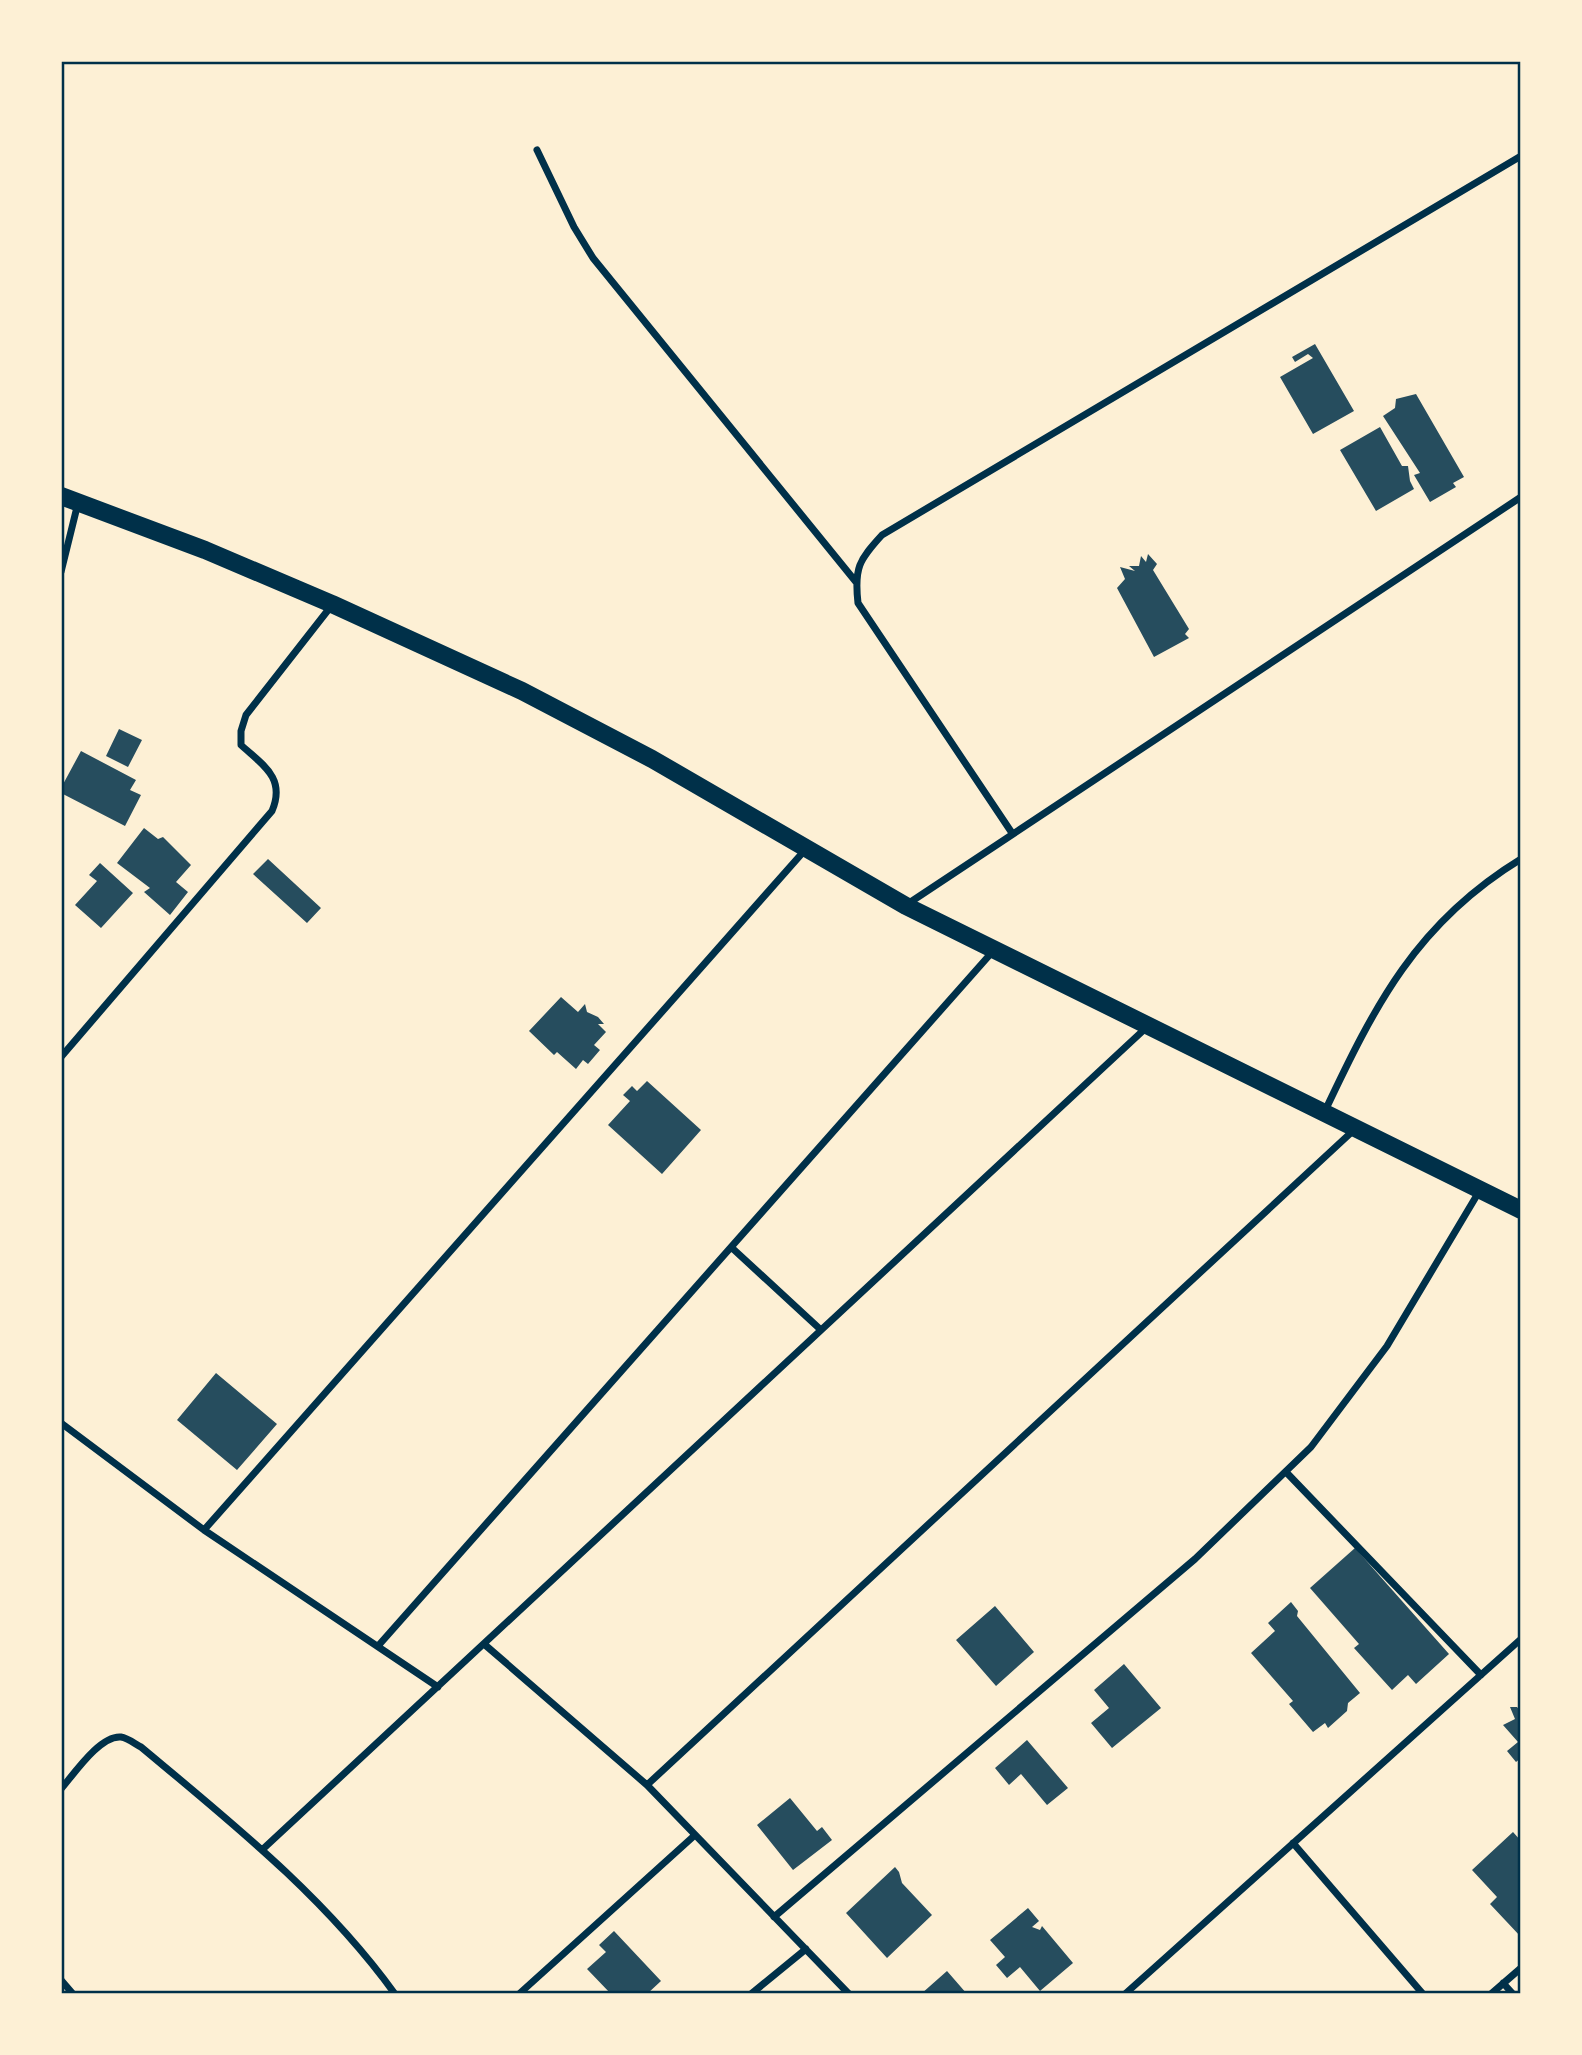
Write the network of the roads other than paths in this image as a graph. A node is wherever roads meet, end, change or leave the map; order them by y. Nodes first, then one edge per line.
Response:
1 (537, 150) dead end
2 (1521, 156) edge
3 (1521, 497) edge
4 (70, 499) edge
5 (61, 572) edge
6 (856, 582) junction
7 (332, 604) junction
8 (1012, 833) junction
9 (808, 847) junction
10 (1521, 859) edge
11 (906, 905) junction
12 (994, 949) junction
13 (1149, 1026) junction
14 (61, 1057) edge
15 (1324, 1113) junction
16 (1356, 1129) junction
17 (1480, 1190) junction
18 (1521, 1210) edge
19 (731, 1247) junction
20 (821, 1330) junction
21 (61, 1423) edge
22 (1286, 1472) junction
23 (204, 1530) junction
24 (1521, 1639) edge
25 (484, 1644) junction
26 (378, 1646) junction
27 (1480, 1675) junction
28 (438, 1687) junction
29 (647, 1785) junction
30 (61, 1789) edge
31 (695, 1835) junction
32 (1293, 1843) junction
33 (263, 1849) junction
34 (774, 1917) junction
35 (806, 1950) junction
36 (1521, 1968) edge
37 (61, 1980) edge
38 (1503, 1983) junction
39 (73, 1994) edge
40 (395, 1994) edge
41 (519, 1994) edge
42 (751, 1994) edge
43 (849, 1994) edge
44 (1125, 1994) edge
45 (1423, 1994) edge
46 (1491, 1994) edge
47 (1513, 1994) edge

1 - 6 street
2 - 6 street
3 - 8 street
4 - 5 street
4 - 7 main road
6 - 8 street
7 - 9 main road
7 - 14 street
8 - 11 street
9 - 11 main road
9 - 23 street
10 - 15 street
11 - 12 main road
12 - 13 main road
12 - 19 street
13 - 15 main road
13 - 20 street
15 - 16 main road
16 - 17 main road
16 - 29 street
17 - 18 main road
17 - 22 street
19 - 20 street
19 - 26 street
20 - 25 street
21 - 23 street
22 - 27 street
22 - 34 street
23 - 26 street
24 - 27 street
25 - 28 street
25 - 29 street
26 - 28 street
27 - 32 street
28 - 33 street
29 - 31 street
30 - 33 street
31 - 34 street
31 - 41 street
32 - 44 street
32 - 45 street
33 - 40 street
34 - 35 street
35 - 42 street
35 - 43 street
36 - 38 street
37 - 39 street
38 - 46 street
38 - 47 street

